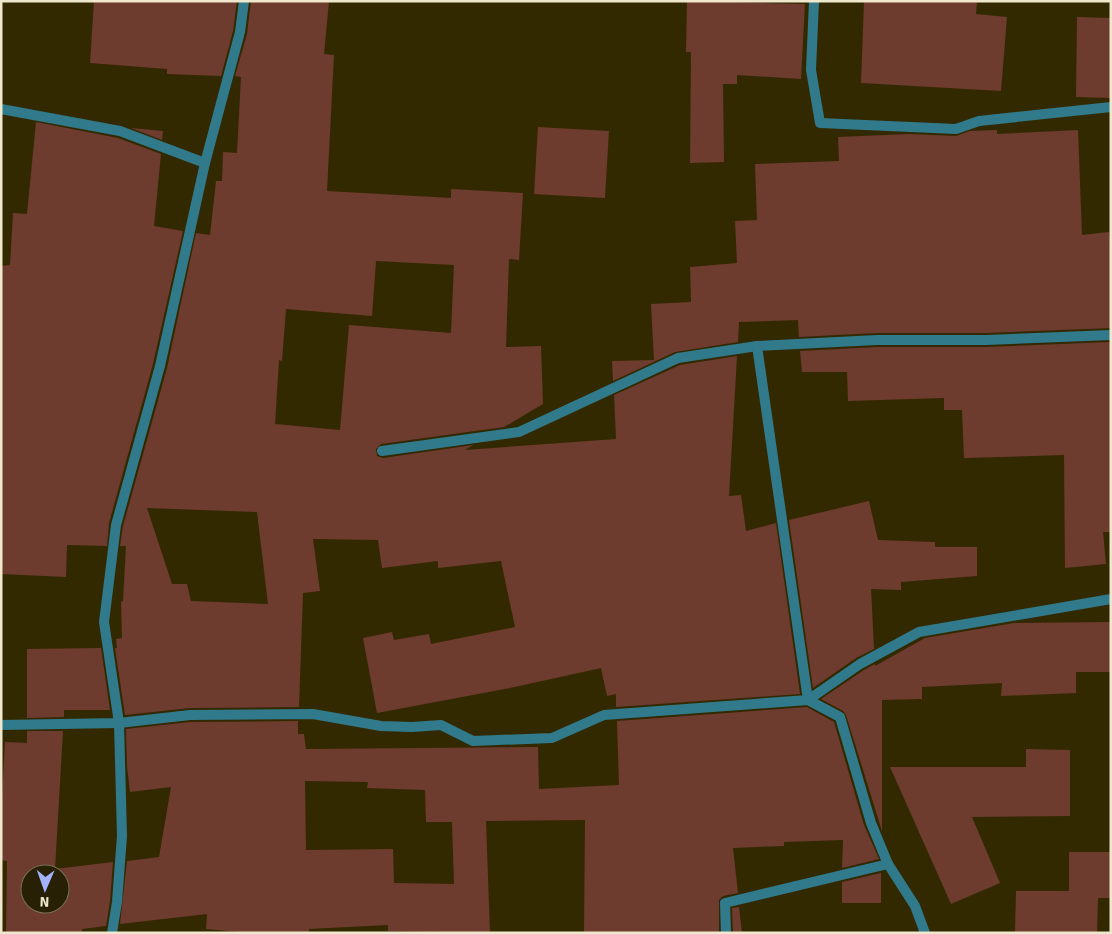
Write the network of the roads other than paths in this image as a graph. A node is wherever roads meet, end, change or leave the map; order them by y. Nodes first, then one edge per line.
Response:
1 (244, 1) edge
2 (814, 1) edge
3 (1111, 107) edge
4 (1, 108) edge
5 (205, 163) junction
6 (1111, 335) edge
7 (757, 346) junction
8 (382, 451) dead end
9 (1111, 599) edge
10 (808, 700) junction
11 (119, 723) junction
12 (1, 725) edge
13 (888, 864) junction
14 (112, 933) edge
15 (726, 933) edge
16 (925, 933) edge

1 - 5 street
2 - 3 street
4 - 5 street
5 - 11 street
6 - 7 street
7 - 8 street
7 - 10 street
9 - 10 street
10 - 11 street
10 - 13 street
11 - 12 street
11 - 14 street
13 - 15 street
13 - 16 street

